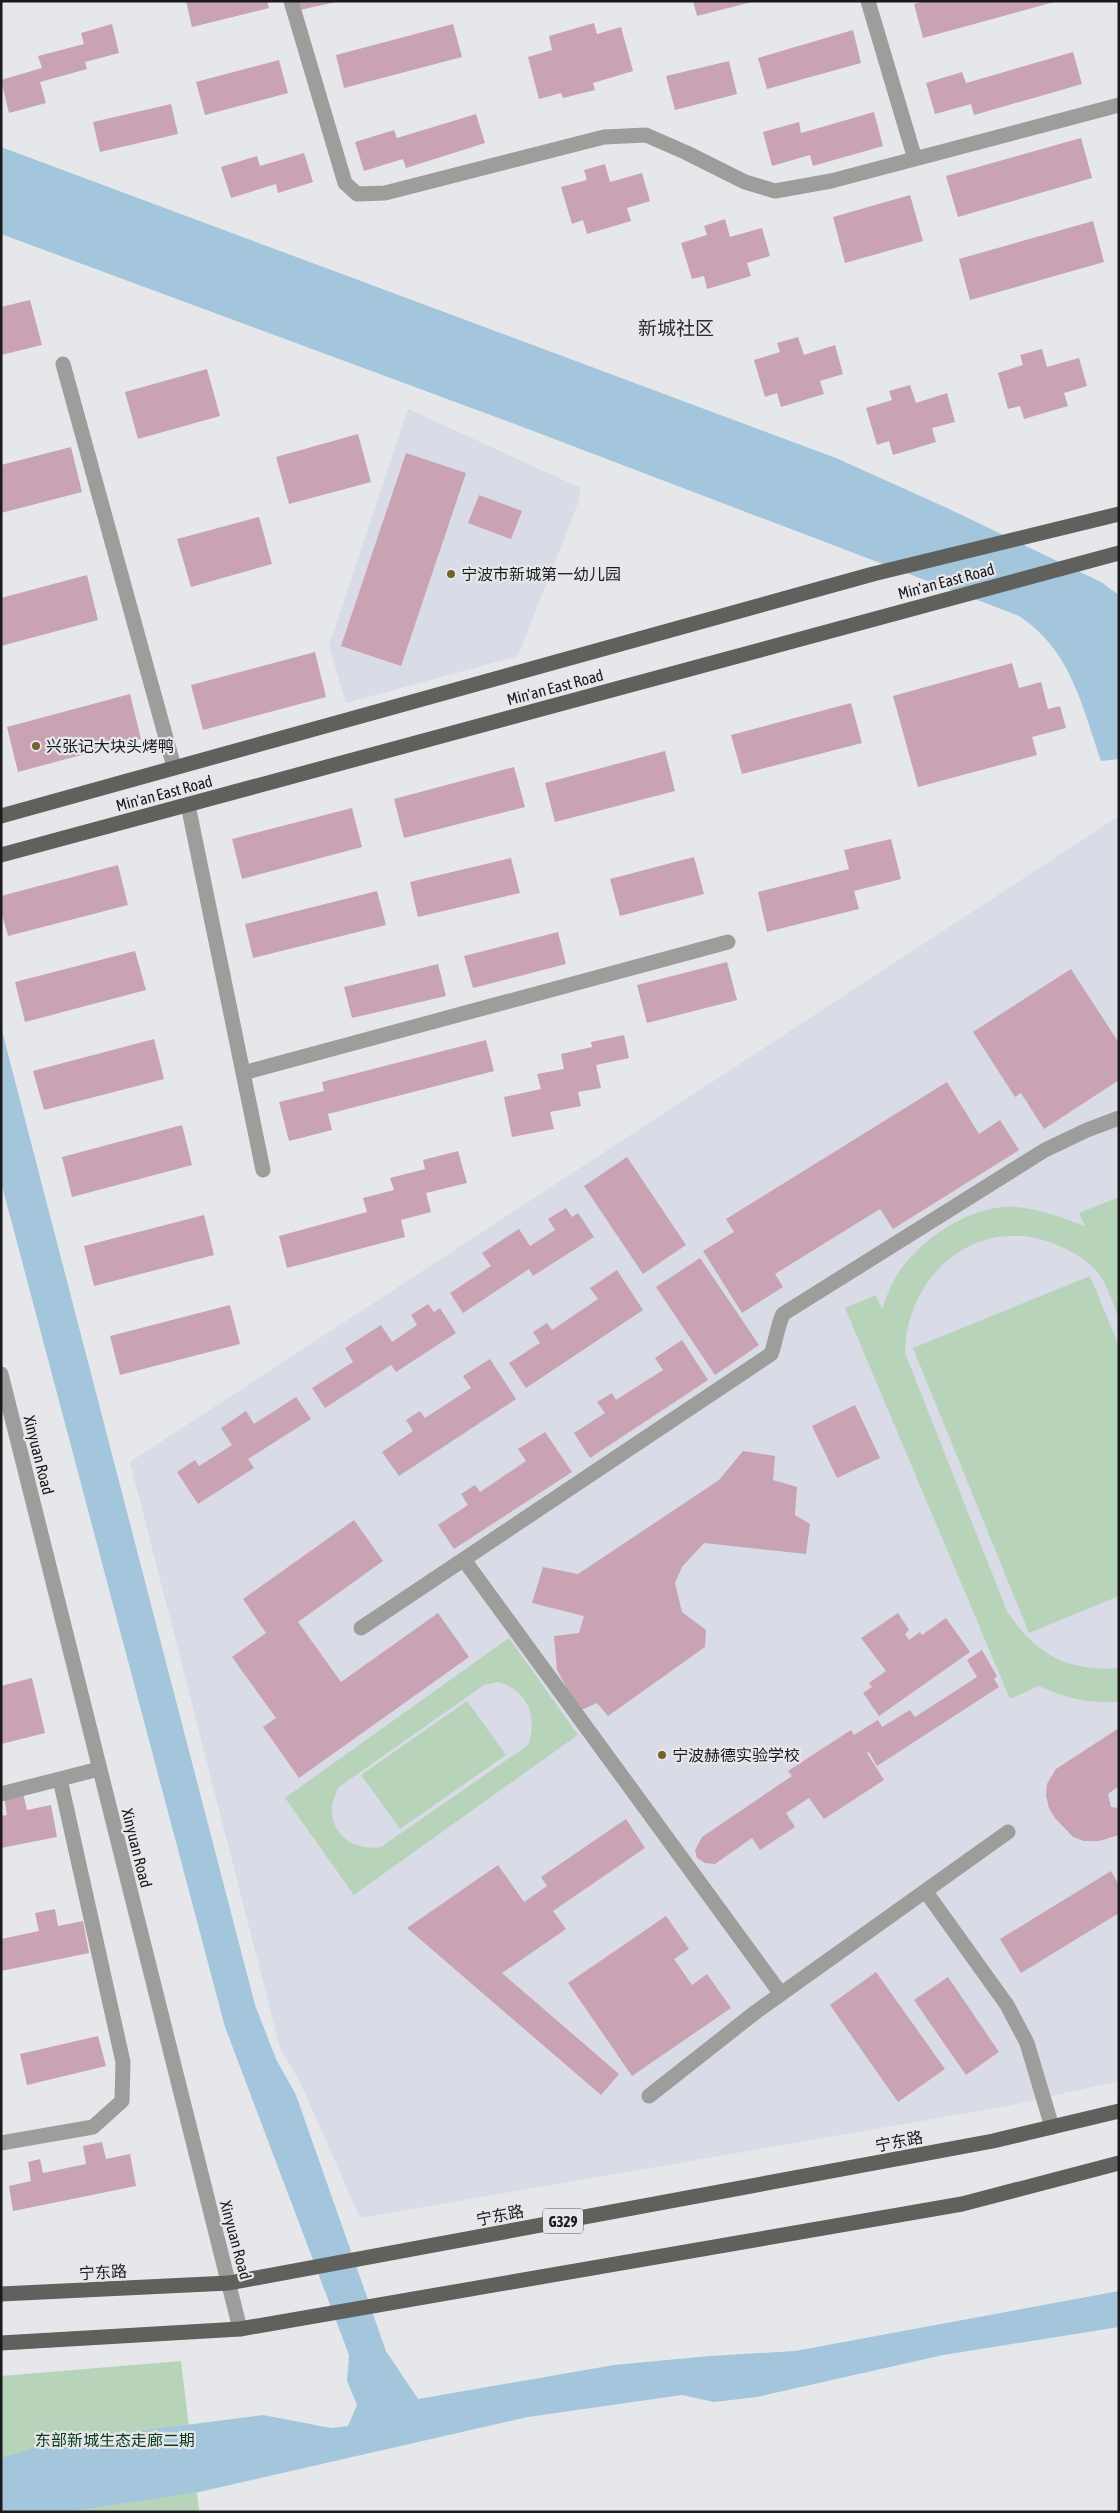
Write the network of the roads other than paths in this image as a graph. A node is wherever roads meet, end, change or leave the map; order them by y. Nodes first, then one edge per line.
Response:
1 (291, 1) edge
2 (868, 1) edge
3 (1119, 106) edge
4 (915, 159) junction
5 (62, 364) dead end
6 (1119, 514) edge
7 (1119, 553) edge
8 (174, 767) junction
9 (188, 805) junction
10 (1, 816) edge
11 (1, 855) edge
12 (728, 942) dead end
13 (243, 1073) junction
14 (1119, 1118) edge
15 (263, 1170) dead end
16 (1, 1374) edge
17 (464, 1560) junction
18 (361, 1628) dead end
19 (99, 1769) junction
20 (60, 1779) junction
21 (1, 1794) edge
22 (1008, 1832) dead end
23 (926, 1892) junction
24 (781, 1994) junction
25 (649, 2096) dead end
26 (1119, 2111) edge
27 (1052, 2127) junction
28 (1, 2143) edge
29 (1119, 2163) edge
30 (229, 2283) junction
31 (1, 2294) edge
32 (240, 2329) junction
33 (1, 2343) edge

1 - 4 street
2 - 4 street
3 - 4 street
5 - 8 street
6 - 8 main road, Min'an East Road
7 - 9 main road, Min'an East Road
8 - 10 main road, Min'an East Road
9 - 11 main road, Min'an East Road
9 - 13 street
12 - 13 street
13 - 15 street
14 - 17 street
16 - 19 street, Xinyuan Road
17 - 18 street
17 - 24 street
19 - 20 street
19 - 30 street, Xinyuan Road
20 - 21 street
20 - 28 street
22 - 23 street
23 - 24 street
23 - 27 street
24 - 25 street
26 - 27 main road, 宁东路 / G329
27 - 30 main road, 宁东路 / G329
29 - 32 main road
30 - 31 main road, 宁东路 / G329
30 - 32 street, Xinyuan Road
32 - 33 main road

